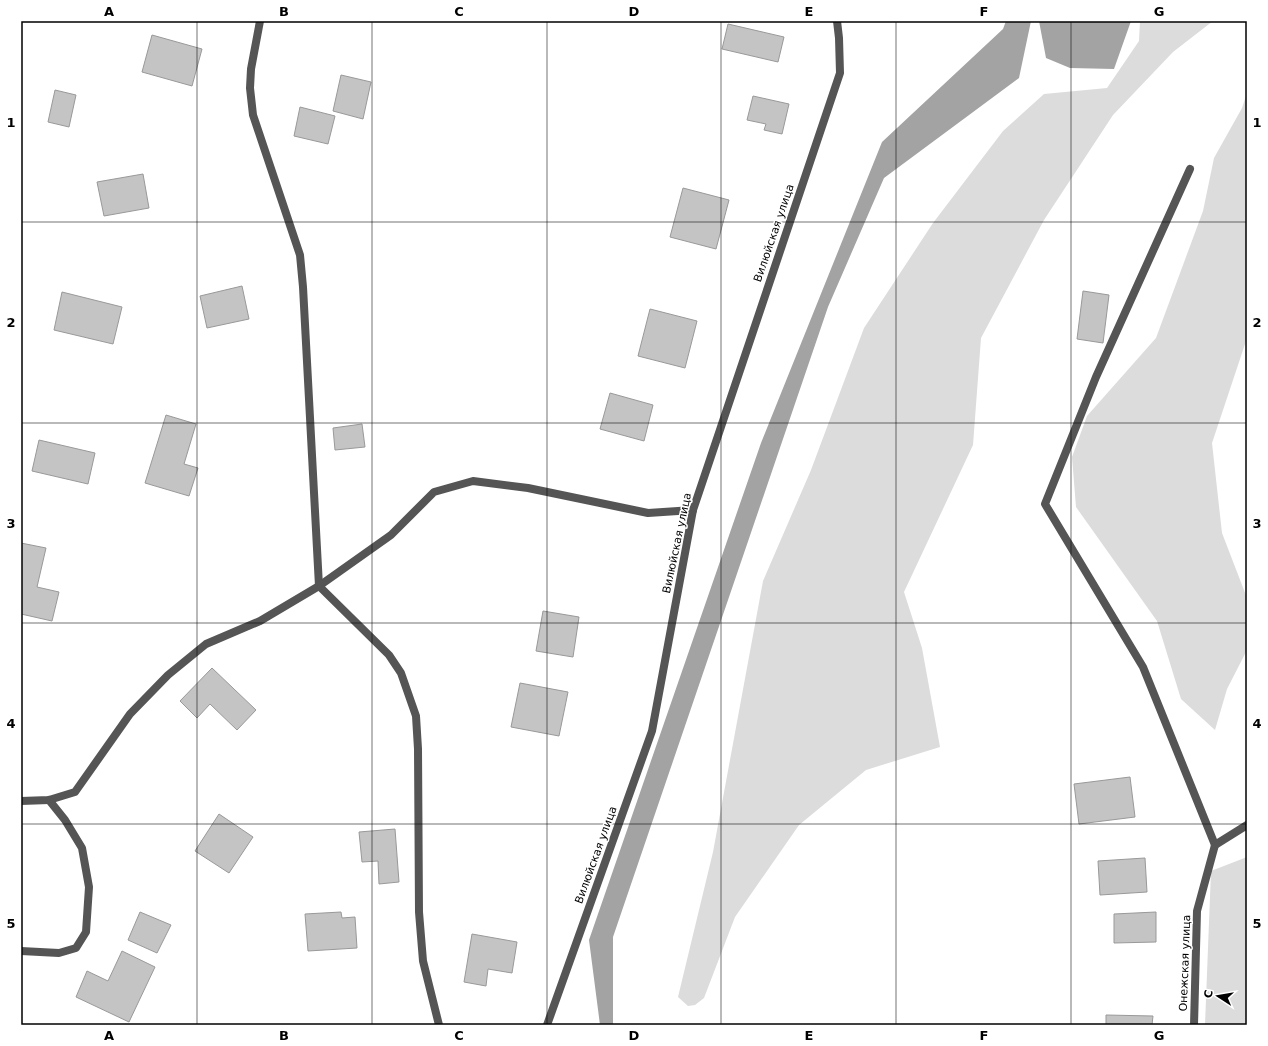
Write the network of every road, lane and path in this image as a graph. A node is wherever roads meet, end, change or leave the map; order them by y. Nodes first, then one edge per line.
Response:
1 (260, 21) edge
2 (837, 21) edge
3 (1190, 169) dead end
4 (693, 510) junction
5 (319, 586) junction
6 (49, 800) junction
7 (21, 801) edge
8 (1247, 825) edge
9 (1215, 845) junction
10 (21, 951) edge
11 (439, 1025) edge
12 (547, 1025) edge
13 (1194, 1025) edge

1 - 5 street
2 - 4 street, Вилюйская улица
3 - 9 street
4 - 5 street
4 - 12 street, Вилюйская улица
5 - 6 street
5 - 11 street
6 - 7 street
6 - 10 street
8 - 9 street
9 - 13 street, Онежская улица

